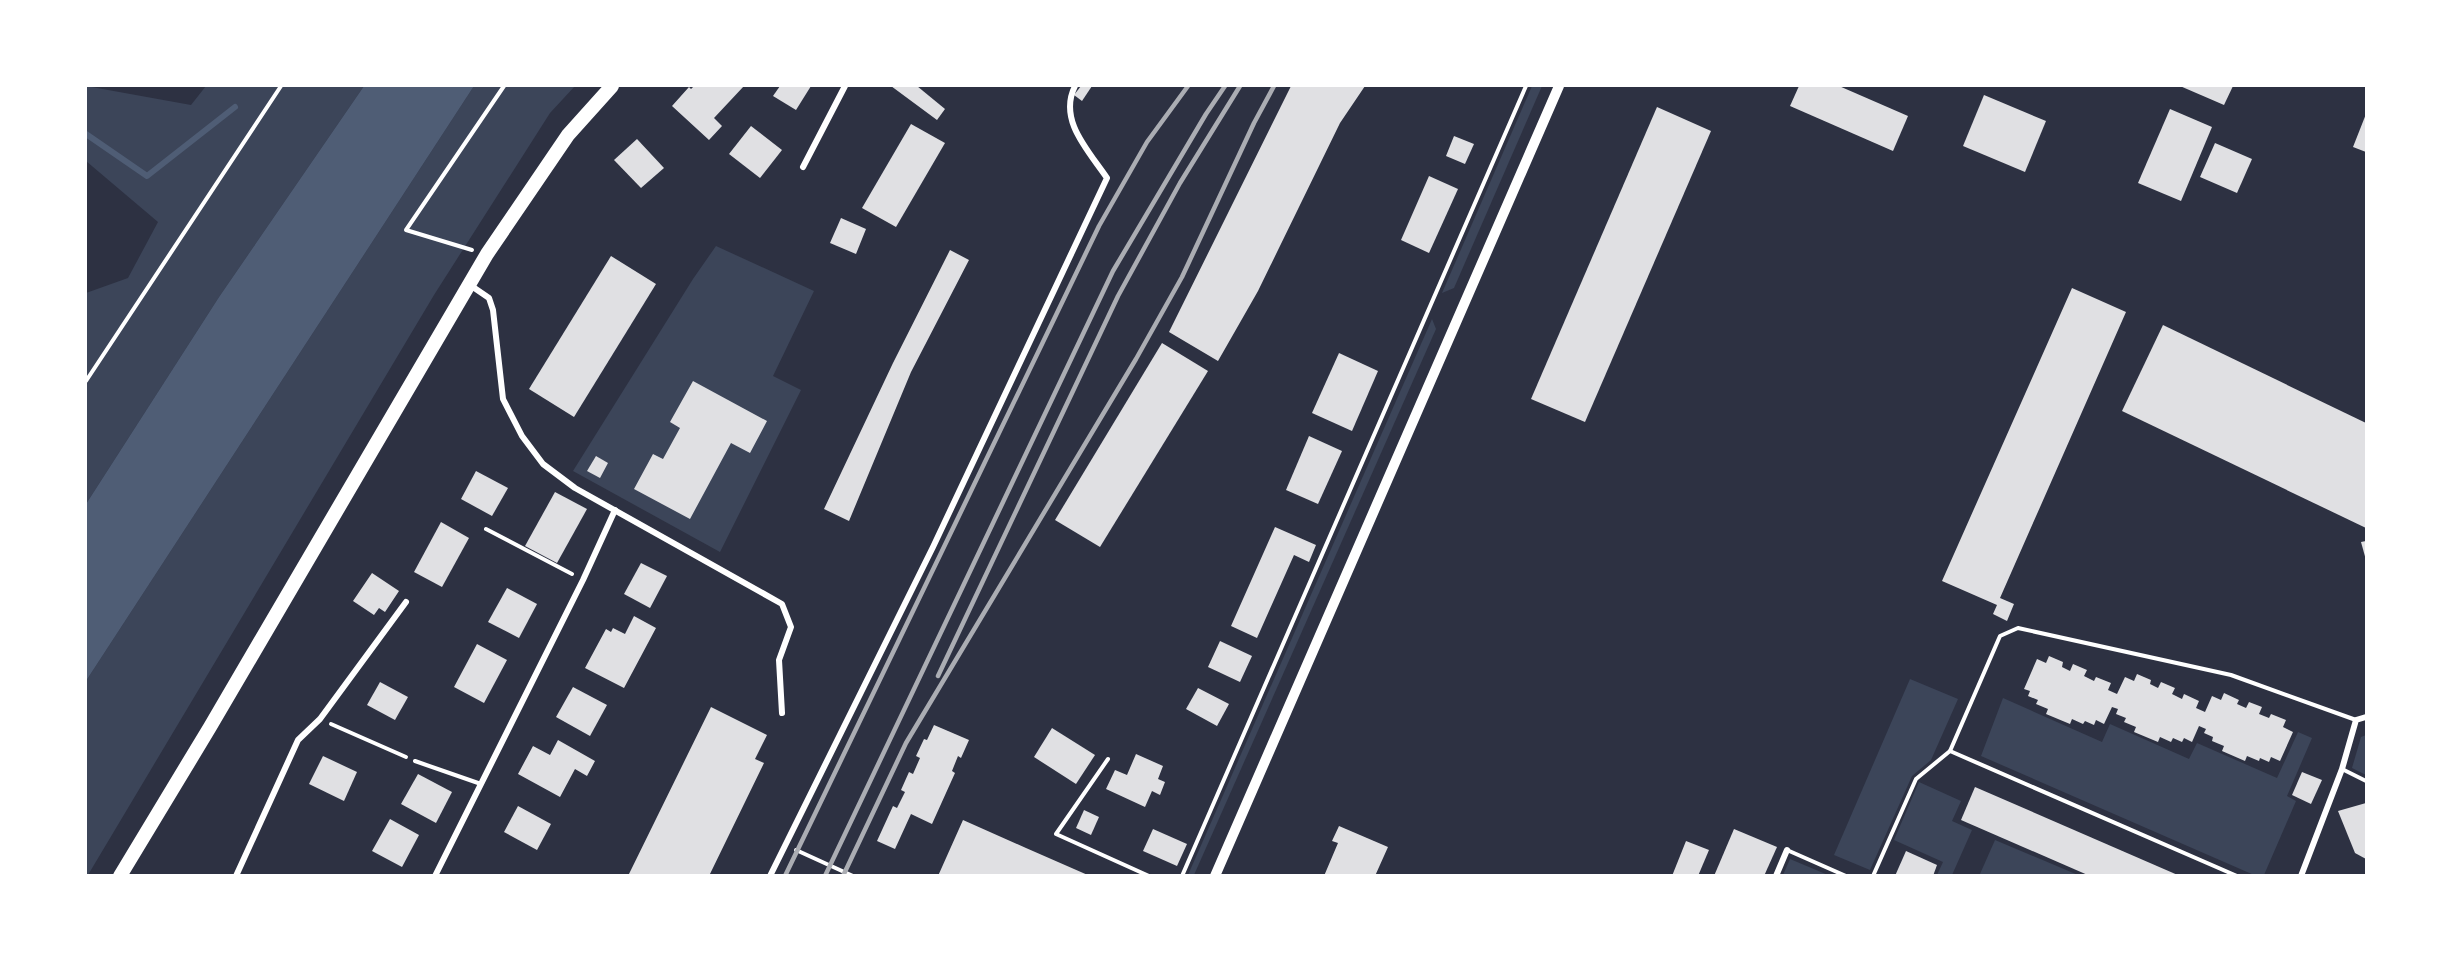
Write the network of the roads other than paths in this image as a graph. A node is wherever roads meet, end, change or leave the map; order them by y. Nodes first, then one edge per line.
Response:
1 (612, 86) edge
2 (845, 86) edge
3 (1075, 86) edge
4 (1559, 86) edge
5 (803, 167) dead end
6 (469, 285) junction
7 (615, 510) junction
8 (406, 602) dead end
9 (782, 713) dead end
10 (2367, 717) edge
11 (2356, 720) junction
12 (1950, 751) junction
13 (1108, 759) dead end
14 (415, 761) road end
15 (2343, 769) junction
16 (2367, 781) edge
17 (481, 784) junction
18 (1786, 850) joint
19 (120, 876) edge
20 (236, 876) edge
21 (435, 876) edge
22 (770, 876) edge
23 (1149, 876) edge
24 (1215, 876) edge
25 (1776, 876) edge
26 (1846, 876) edge
27 (1873, 876) edge
28 (2237, 876) edge
29 (2301, 876) edge

1 - 6 main road
2 - 5 street
3 - 22 street
4 - 24 street
6 - 7 street
6 - 19 main road
7 - 9 street
7 - 17 street
8 - 20 street
10 - 11 street
11 - 12 lane
11 - 15 street
12 - 27 lane
12 - 28 lane
13 - 23 lane
14 - 17 lane
15 - 16 lane
15 - 29 street
17 - 21 street
18 - 25 street
18 - 26 lane

